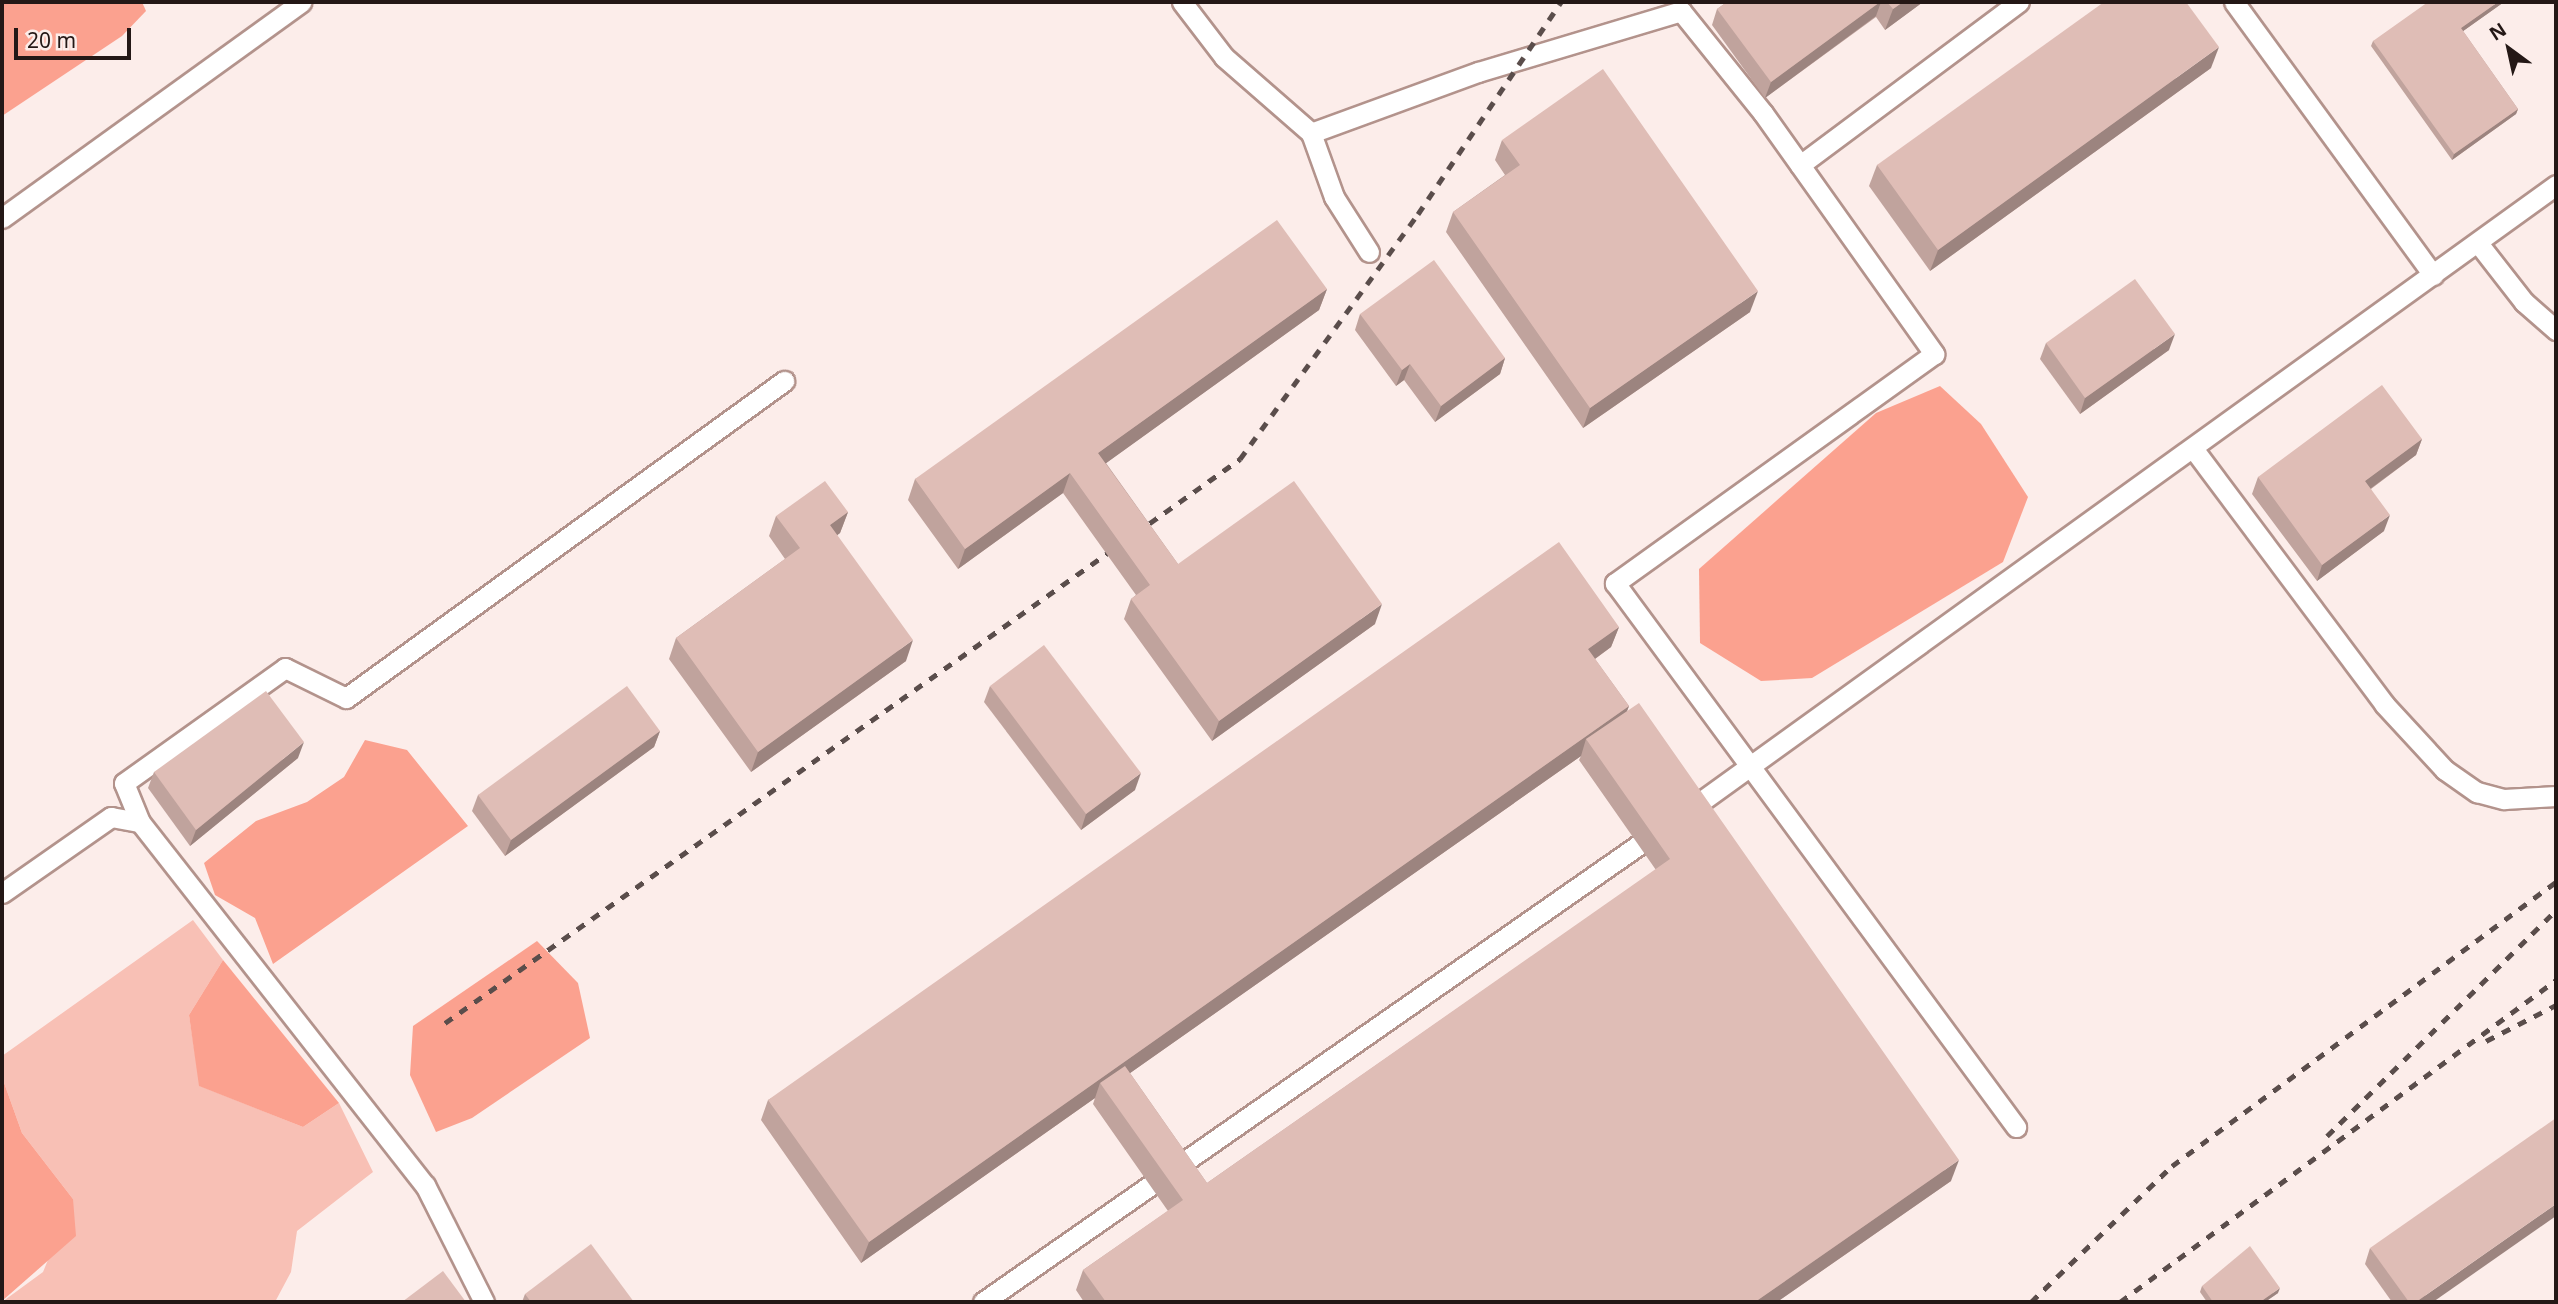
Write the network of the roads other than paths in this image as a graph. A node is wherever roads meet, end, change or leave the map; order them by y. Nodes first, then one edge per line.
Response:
1 (300, 2) edge
2 (1182, 2) edge
3 (2019, 2) edge
4 (2234, 2) edge
5 (1311, 133) junction
6 (1800, 164) junction
7 (2556, 185) edge
8 (2, 218) edge
9 (2478, 243) junction
10 (1369, 252) dead end
11 (2433, 275) junction
12 (2556, 330) edge
13 (784, 381) dead end
14 (2195, 452) junction
15 (1750, 768) junction
16 (2556, 796) edge
17 (140, 822) junction
18 (2, 893) edge
19 (2016, 1127) dead end
20 (484, 1302) edge
21 (984, 1302) edge

1 - 8 lane
2 - 5 lane
3 - 6 lane
4 - 11 lane
5 - 6 lane
5 - 10 lane
6 - 15 lane
7 - 9 lane
9 - 11 lane
9 - 12 lane
11 - 14 lane
13 - 17 lane
14 - 15 lane
14 - 16 lane
15 - 19 lane
15 - 21 lane
17 - 18 lane
17 - 20 lane

